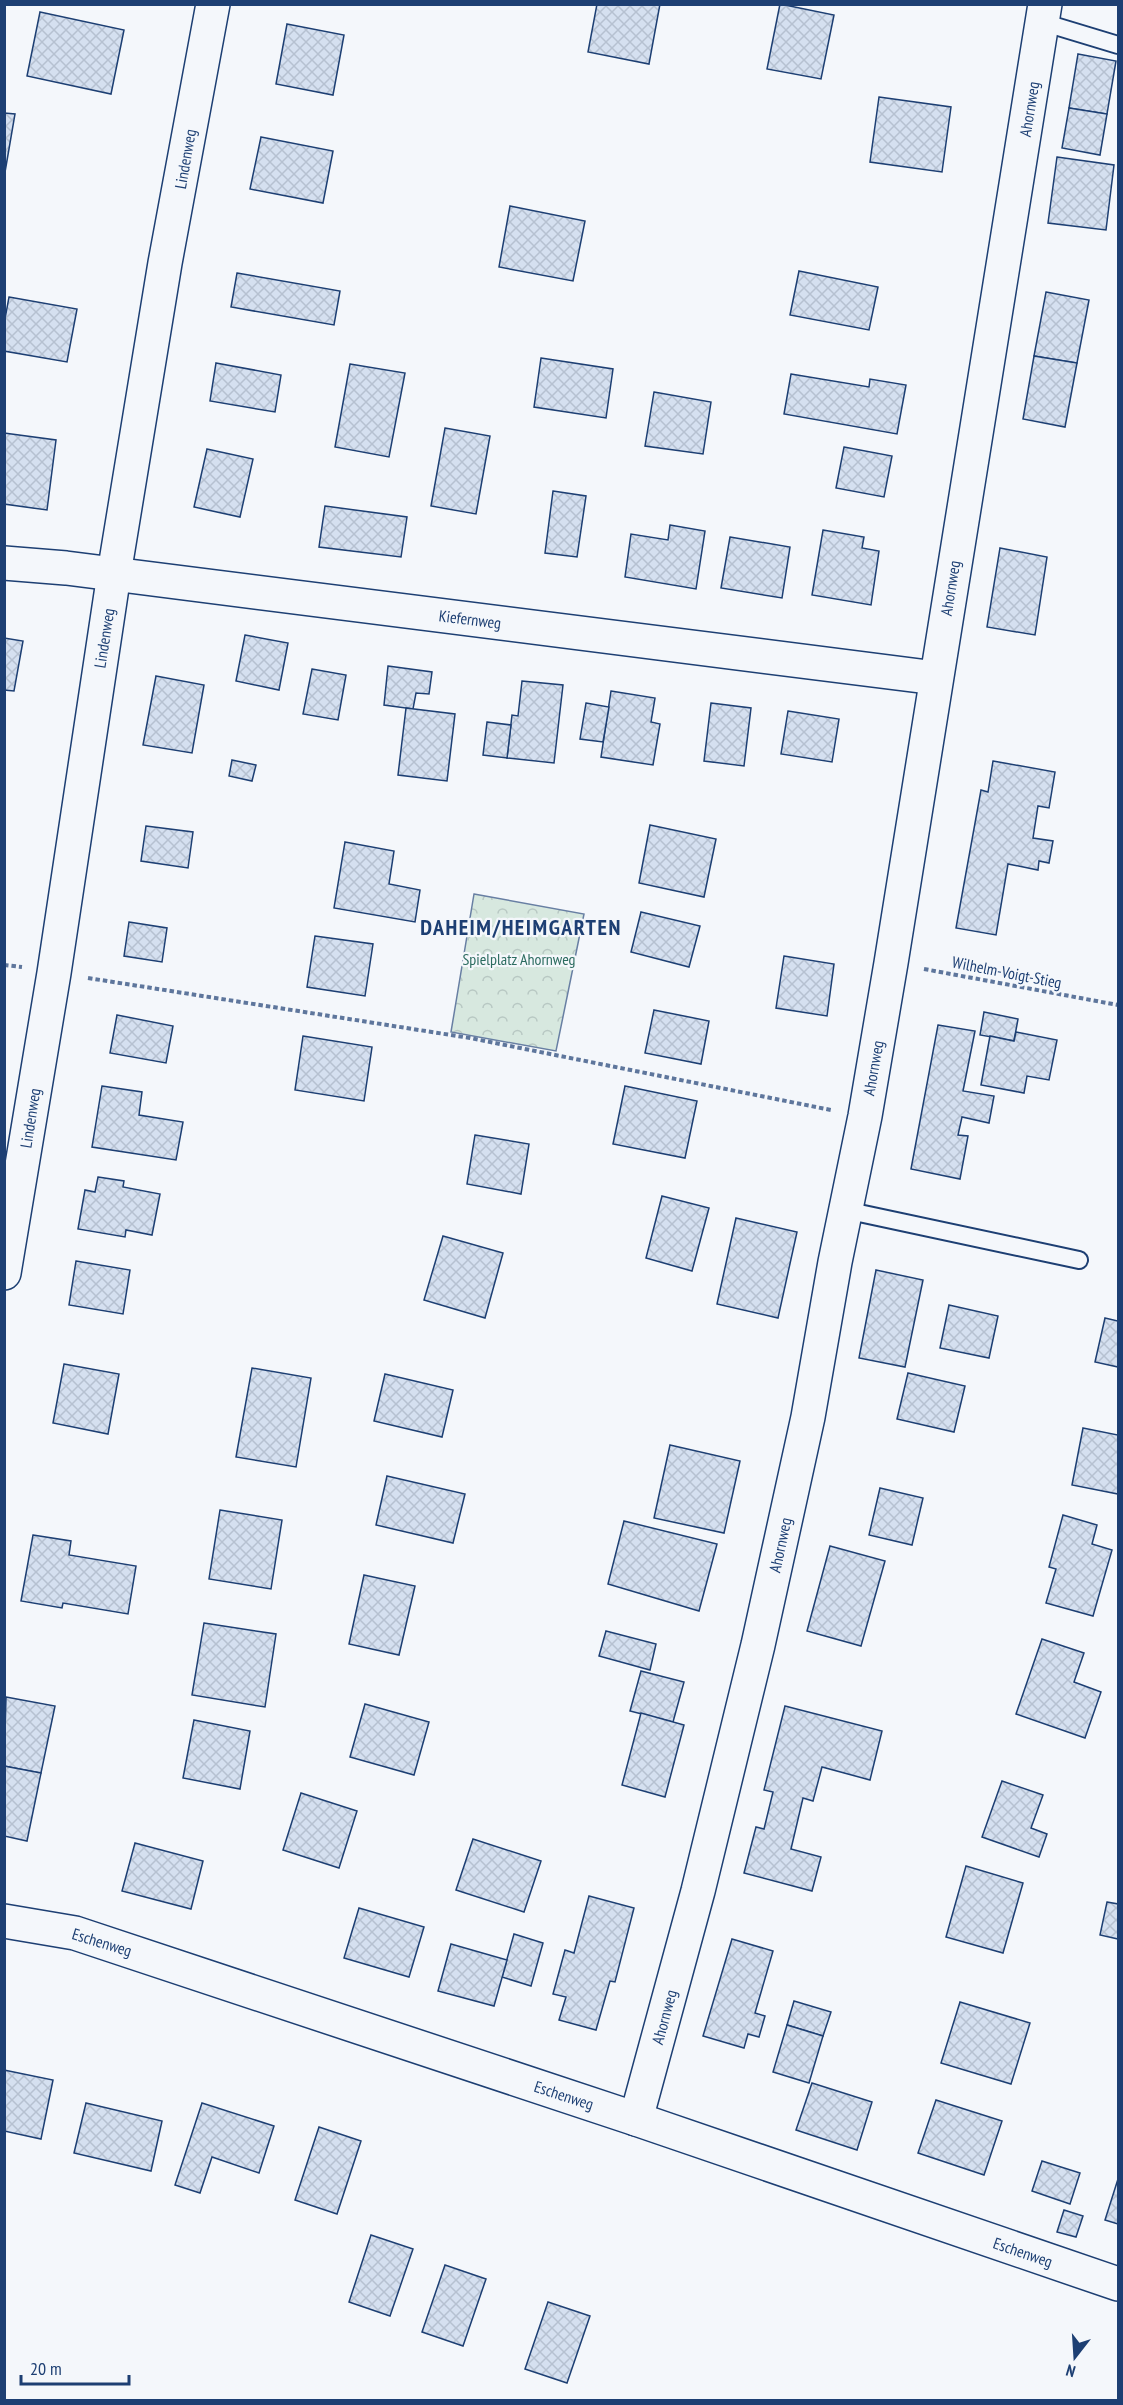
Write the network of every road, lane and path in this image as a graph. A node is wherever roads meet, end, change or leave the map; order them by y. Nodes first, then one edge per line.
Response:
1 (213, 4) edge
2 (1044, 13) edge
3 (1119, 45) edge
4 (4, 563) edge
5 (114, 574) junction
6 (936, 678) junction
7 (891, 963) junction
8 (4, 965) edge
9 (54, 973) junction
10 (1119, 1005) edge
11 (865, 1116) junction
12 (845, 1210) junction
13 (1079, 1260) dead end
14 (4, 1273) edge
15 (4, 1921) edge
16 (636, 2119) junction
17 (1119, 2284) edge

1 - 5 street, Lindenweg
2 - 3 lane
2 - 6 street, Ahornweg
4 - 5 street, Kiefernweg
5 - 6 street, Kiefernweg
5 - 9 street, Lindenweg
6 - 7 street, Ahornweg
7 - 10 path, Wilhelm-Voigt-Stieg
7 - 11 street, Ahornweg
8 - 9 path
9 - 11 path
9 - 14 street, Lindenweg
11 - 12 street, Ahornweg
12 - 13 lane
12 - 16 street, Ahornweg
15 - 16 street, Eschenweg
16 - 17 street, Eschenweg

